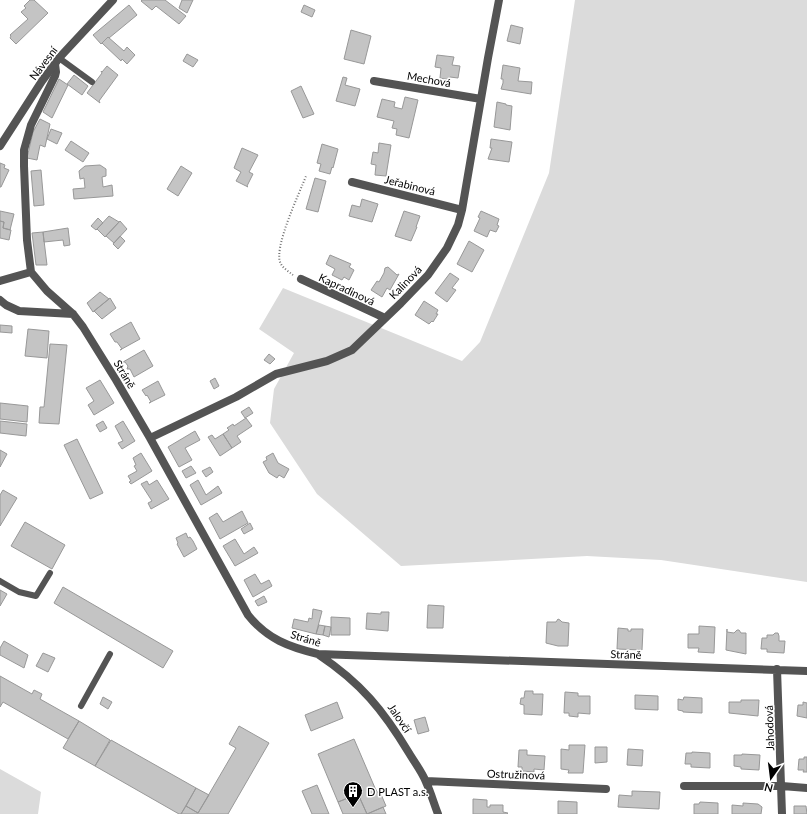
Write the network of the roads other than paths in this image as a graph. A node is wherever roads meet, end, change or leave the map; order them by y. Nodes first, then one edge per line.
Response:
1 (113, 0) edge
2 (499, 0) edge
3 (57, 61) junction
4 (374, 81) dead end
5 (92, 82) dead end
6 (481, 99) junction
7 (0, 146) edge
8 (352, 182) dead end
9 (462, 210) junction
10 (31, 272) junction
11 (301, 279) road end
12 (0, 282) edge
13 (0, 300) edge
14 (73, 314) junction
15 (385, 318) junction
16 (150, 438) junction
17 (50, 573) dead end
18 (0, 581) edge
19 (110, 654) dead end
20 (318, 654) junction
21 (777, 670) junction
22 (807, 670) edge
23 (80, 706) dead end
24 (426, 781) junction
25 (684, 786) dead end
26 (782, 786) junction
27 (606, 788) dead end
28 (807, 788) edge
29 (438, 814) edge
30 (782, 814) edge

1 - 3 street, Návesní
2 - 6 street, Kalinová
3 - 5 lane
3 - 7 street, Návesní
3 - 10 street
4 - 6 street, Mechová
6 - 9 street, Kalinová
8 - 9 street, Jeřabinová
9 - 15 street, Kalinová
10 - 12 street
10 - 14 street, Stráně
11 - 15 street, Kapradinová
13 - 14 street
14 - 16 street, Stráně
15 - 16 street, Kalinová
16 - 20 street, Stráně
17 - 18 lane
19 - 23 lane
20 - 21 street, Stráně
20 - 24 street, Jalovčí
21 - 22 street, Stráně
21 - 26 street, Jahodová
24 - 27 street, Ostružinová
24 - 29 street, Jalovčí
25 - 26 street
26 - 28 street
26 - 30 street, Jahodová

